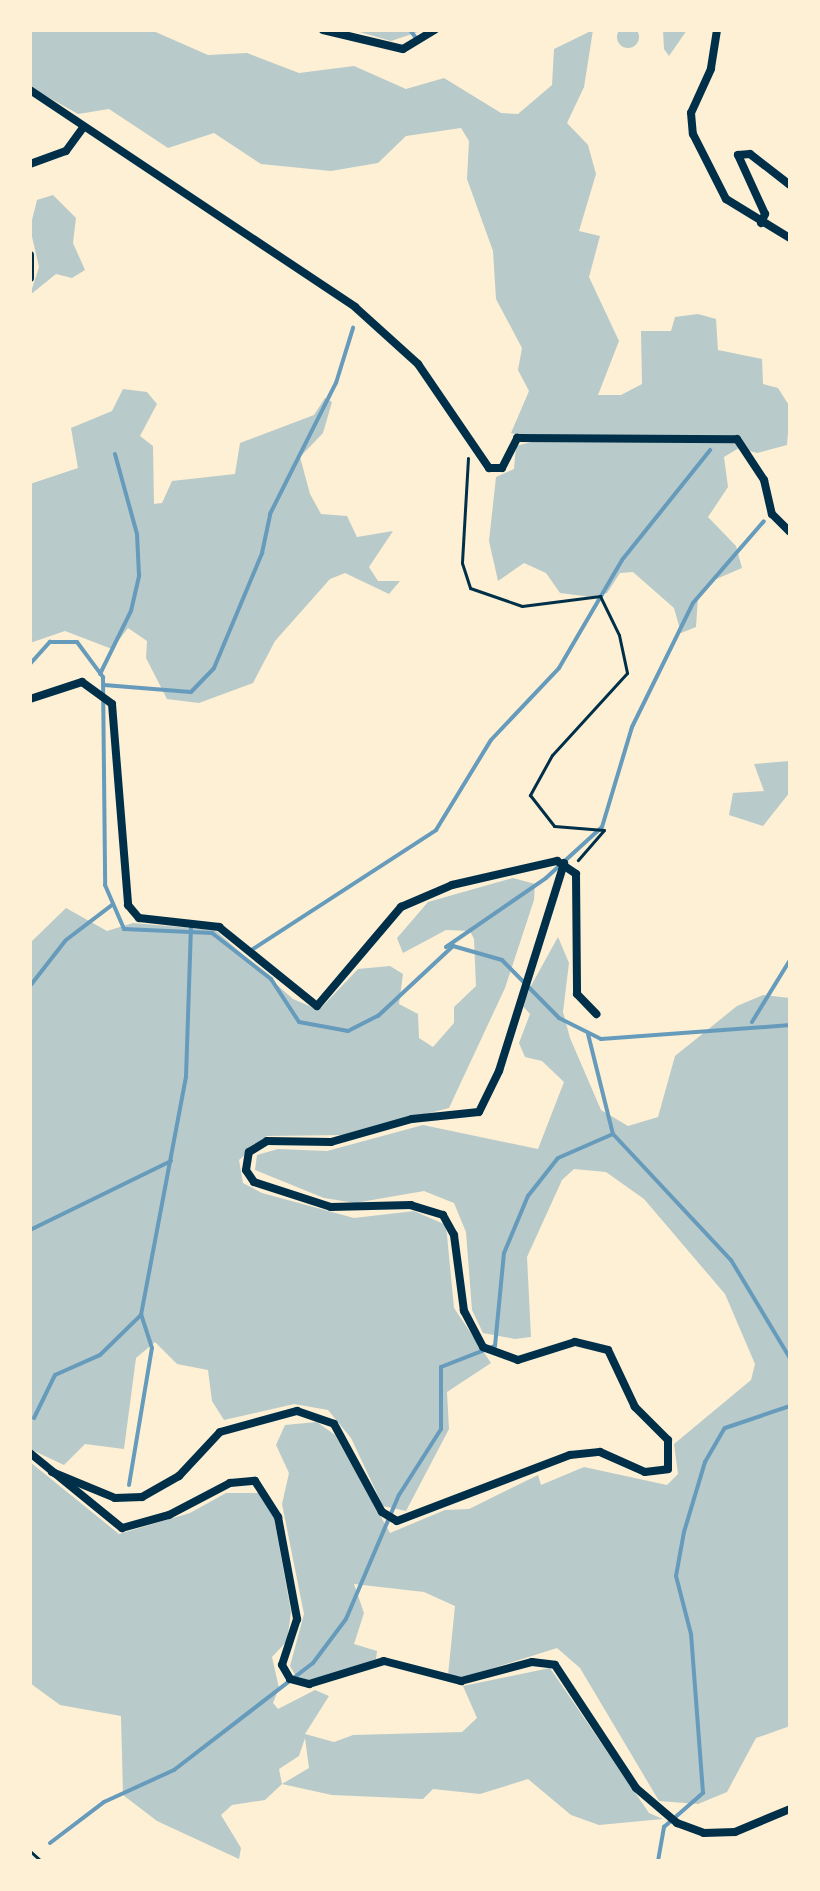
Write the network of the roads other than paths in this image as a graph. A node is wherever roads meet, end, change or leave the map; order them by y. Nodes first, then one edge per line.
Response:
1 (323, 30) edge
2 (435, 30) edge
3 (717, 30) edge
4 (30, 90) edge
5 (83, 128) junction
6 (30, 164) edge
7 (790, 185) edge
8 (761, 223) junction
9 (790, 238) edge
10 (30, 255) edge
11 (30, 278) edge
12 (790, 532) edge
13 (30, 699) edge
14 (567, 865) junction
15 (596, 1014) dead end
16 (30, 1453) edge
17 (52, 1472) junction
18 (790, 1809) edge

1 - 2 street
3 - 8 street
4 - 5 street
5 - 6 street
5 - 12 street
7 - 8 street
8 - 9 street
10 - 11 street
13 - 14 street
14 - 15 street
14 - 17 street
16 - 17 street
17 - 18 street

